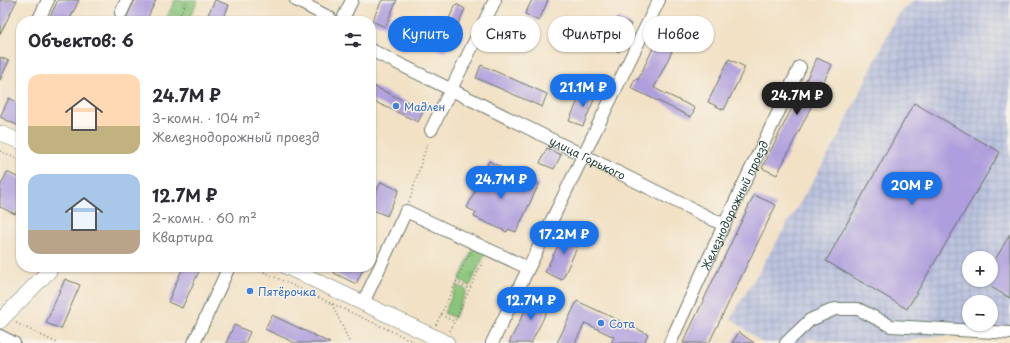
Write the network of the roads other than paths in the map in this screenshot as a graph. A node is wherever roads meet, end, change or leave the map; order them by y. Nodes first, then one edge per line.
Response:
1 (48, 0) edge
2 (127, 0) edge
3 (296, 0) edge
4 (352, 0) edge
5 (495, 0) edge
6 (659, 0) edge
7 (121, 13) dead end
8 (40, 16) edge
9 (326, 16) edge
10 (344, 16) edge
11 (376, 52) edge
12 (800, 67) dead end
13 (452, 89) junction
14 (431, 130) road end
15 (0, 133) edge
16 (16, 140) edge
17 (583, 156) junction
18 (724, 224) junction
19 (528, 268) junction
20 (48, 272) edge
21 (228, 272) edge
22 (298, 272) edge
23 (363, 303) junction
24 (2, 319) edge
25 (1010, 333) edge
26 (0, 336) edge
27 (439, 340) edge
28 (14, 343) edge
29 (194, 343) edge
30 (492, 343) edge
31 (670, 343) edge
32 (786, 343) edge

1 - 8 street
2 - 7 street
3 - 9 street
4 - 10 street
5 - 13 street
6 - 17 street
11 - 13 street, улица Горького
12 - 18 street, Железнодорожный проезд
13 - 14 street
13 - 17 street, улица Горького
15 - 16 main road
17 - 18 street, улица Горького
17 - 19 street
18 - 31 street, Железнодорожный проезд
19 - 23 street
19 - 30 street
20 - 24 main road
21 - 29 street
22 - 23 main road
23 - 27 main road
25 - 32 street
26 - 28 street

